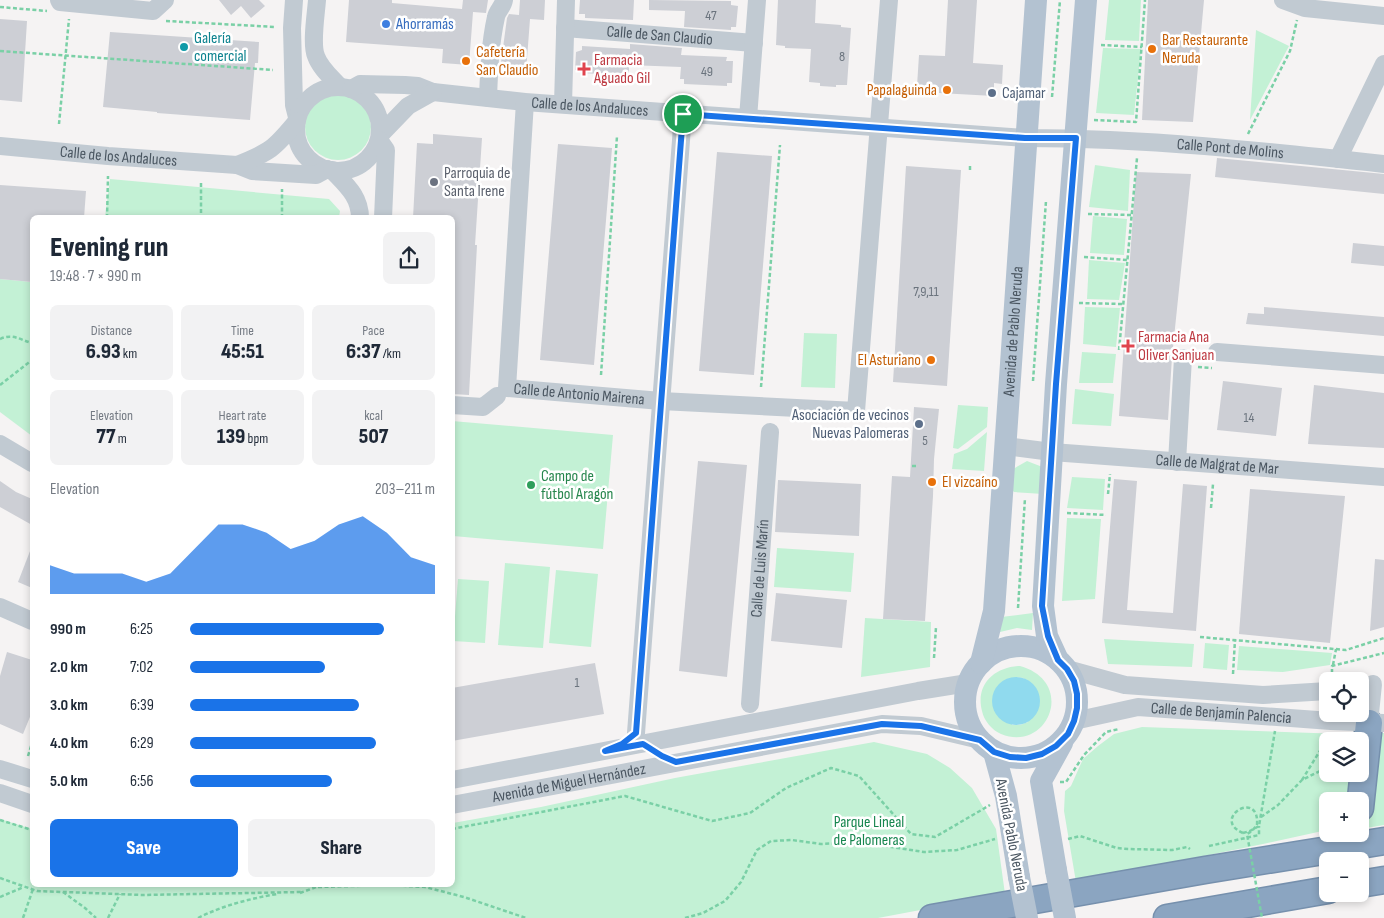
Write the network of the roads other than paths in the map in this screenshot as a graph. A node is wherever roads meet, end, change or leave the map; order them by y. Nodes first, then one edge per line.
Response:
1 (165, 0) edge
2 (294, 0) edge
3 (317, 0) edge
4 (504, 0) edge
5 (566, 0) edge
6 (757, 0) edge
7 (889, 0) edge
8 (1036, 0) edge
9 (1086, 0) edge
10 (1283, 0) edge
11 (117, 4) edge
12 (53, 6) edge
13 (1304, 9) edge
14 (1384, 16) edge
15 (565, 28) junction
16 (754, 43) junction
17 (1384, 64) edge
18 (346, 88) junction
19 (433, 92) junction
20 (488, 98) junction
21 (525, 102) junction
22 (563, 104) junction
23 (683, 114) junction
24 (748, 118) junction
25 (297, 119) junction
26 (880, 127) junction
27 (379, 137) junction
28 (1025, 138) junction
29 (1076, 138) junction
30 (0, 146) edge
31 (1338, 159) junction
32 (1384, 164) edge
33 (237, 165) junction
34 (329, 170) junction
35 (360, 215) edge
36 (383, 215) edge
37 (1218, 352) dead end
38 (1183, 358) dead end
39 (1384, 365) edge
40 (497, 396) dead end
41 (661, 401) junction
42 (455, 405) edge
43 (770, 432) dead end
44 (0, 444) edge
45 (1006, 446) junction
46 (1052, 452) junction
47 (30, 462) edge
48 (1177, 462) junction
49 (1384, 478) edge
50 (0, 607) edge
51 (30, 620) edge
52 (981, 663) junction
53 (1063, 665) junction
54 (968, 683) junction
55 (1372, 683) edge
56 (1319, 692) edge
57 (750, 704) dead end
58 (1377, 723) edge
59 (1071, 728) junction
60 (635, 741) junction
61 (987, 746) junction
62 (676, 762) junction
63 (0, 769) edge
64 (30, 778) edge
65 (455, 779) edge
66 (1363, 792) edge
67 (0, 793) edge
68 (30, 803) edge
69 (455, 804) edge
70 (455, 804) edge
71 (1384, 841) edge
72 (1333, 842) edge
73 (1207, 858) junction
74 (1384, 880) edge
75 (1369, 882) edge
76 (1319, 892) edge
77 (932, 918) edge
78 (1027, 918) edge
79 (1065, 918) edge
80 (1167, 918) edge

1 - 11 street
2 - 25 street
3 - 18 street
4 - 20 street
5 - 15 street
6 - 16 street
7 - 26 street, Calle de Antonio Mairena
8 - 28 main road, Avenida de Pablo Neruda
9 - 29 main road
10 - 13 street
11 - 12 street
13 - 14 street
15 - 16 street, Calle de San Claudio
15 - 22 street
16 - 24 street
17 - 31 street
18 - 19 street, Calle de los Andaluces
18 - 25 street
18 - 27 street
19 - 20 street, Calle de los Andaluces
19 - 27 street
20 - 21 street, Calle de los Andaluces
21 - 22 street, Calle de los Andaluces
21 - 41 street, Calle de Antonio Mairena
22 - 23 street, Calle de los Andaluces
23 - 24 street, Calle de los Andaluces
23 - 41 street
24 - 26 street, Calle de los Andaluces
25 - 33 street, Calle de los Andaluces
25 - 34 street
26 - 28 street, Calle de los Andaluces
26 - 41 street, Calle de Antonio Mairena
27 - 34 street
27 - 36 street
28 - 29 street, Calle de los Andaluces
28 - 45 main road, Avenida de Pablo Neruda
29 - 31 street, Calle Pont de Molins
29 - 46 main road
30 - 33 street, Calle de los Andaluces
31 - 32 street, Calle Pont de Molins
33 - 34 street, Calle de los Andaluces
34 - 35 street
37 - 39 street
38 - 48 street
40 - 42 street, Calle de Antonio Mairena
41 - 60 street
43 - 57 street, Calle de Luis Marín
44 - 47 street
45 - 46 street, Calle de Malgrat de Mar
45 - 52 main road, Avenida de Pablo Neruda
46 - 48 street, Calle de Malgrat de Mar
46 - 53 main road
48 - 49 street, Calle de Malgrat de Mar
50 - 51 street
52 - 53 main road
52 - 54 main road
53 - 56 street, Calle de Benjamín Palencia
53 - 59 main road
54 - 60 street
54 - 61 main road
55 - 58 street
58 - 59 street, Calle de Benjamín Palencia
58 - 66 highway
59 - 61 main road
59 - 79 main road, bridge
60 - 62 street
60 - 65 street, Avenida de Miguel Hernández
60 - 69 street, Avenida de Miguel Hernández
61 - 62 street, Avenida de Miguel Hernández
61 - 78 main road, Avenida Pablo Neruda, bridge
62 - 70 street, Avenida de Miguel Hernández
63 - 64 street
67 - 68 street
71 - 73 highway
72 - 73 highway
73 - 77 highway
74 - 75 highway
76 - 80 highway

